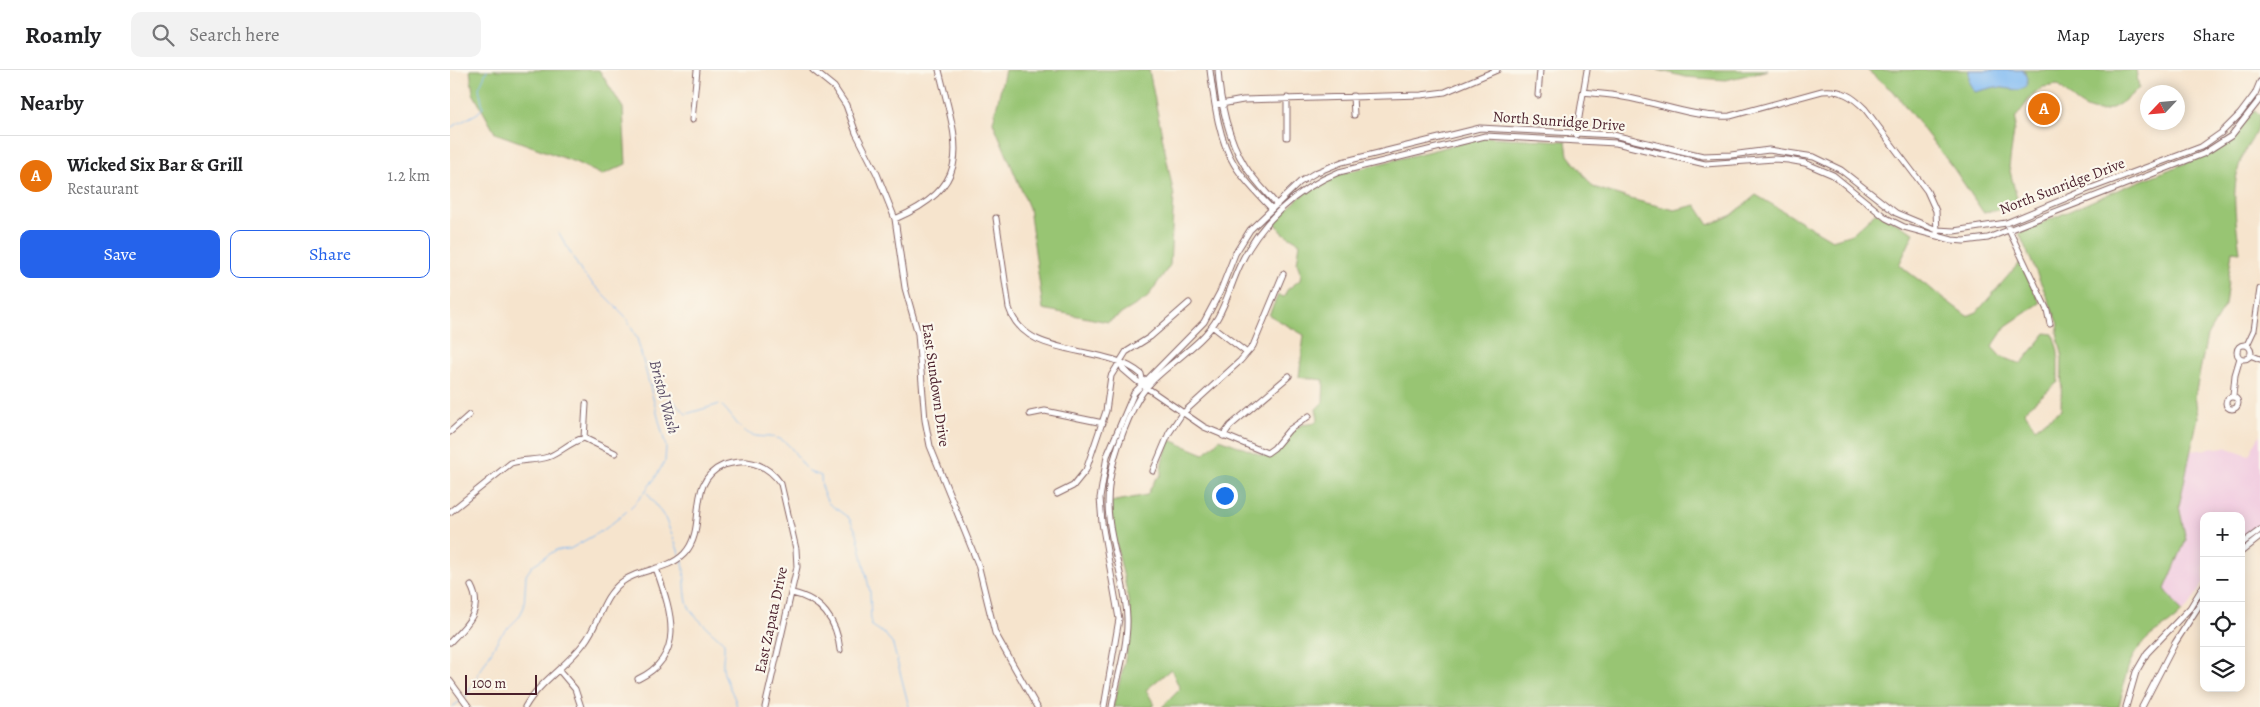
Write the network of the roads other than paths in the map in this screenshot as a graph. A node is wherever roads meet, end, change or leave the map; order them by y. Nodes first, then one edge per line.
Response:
1 (697, 70) edge
2 (813, 70) edge
3 (939, 70) edge
4 (1210, 70) edge
5 (1218, 70) edge
6 (1497, 70) edge
7 (1540, 70) edge
8 (1588, 70) edge
9 (2260, 82) edge
10 (1584, 92) junction
11 (2258, 93) edge
12 (1538, 95) dead end
13 (1353, 96) junction
14 (1287, 98) junction
15 (2251, 100) junction
16 (2259, 102) edge
17 (1223, 103) junction
18 (1216, 105) junction
19 (1354, 115) dead end
20 (692, 120) dead end
21 (1577, 132) junction
22 (1286, 137) dead end
23 (1575, 140) junction
24 (1276, 204) junction
25 (2048, 206) junction
26 (1271, 208) junction
27 (1281, 210) junction
28 (1275, 213) junction
29 (2050, 214) junction
30 (895, 218) junction
31 (996, 218) dead end
32 (2006, 223) junction
33 (1937, 230) junction
34 (2009, 230) junction
35 (1935, 236) junction
36 (1283, 274) dead end
37 (2260, 289) edge
38 (1189, 303) dead end
39 (2050, 324) dead end
40 (1212, 326) junction
41 (2247, 346) junction
42 (1248, 353) junction
43 (2250, 355) junction
44 (2240, 358) junction
45 (2260, 359) edge
46 (1120, 362) junction
47 (1135, 369) junction
48 (1130, 375) junction
49 (1288, 376) dead end
50 (1143, 383) junction
51 (1148, 387) junction
52 (2233, 396) dead end
53 (586, 404) dead end
54 (1030, 414) dead end
55 (1182, 414) junction
56 (469, 416) dead end
57 (1309, 416) dead end
58 (1103, 423) junction
59 (450, 432) edge
60 (1223, 436) junction
61 (584, 438) junction
62 (615, 453) dead end
63 (1153, 471) dead end
64 (1057, 494) dead end
65 (450, 512) edge
66 (2260, 530) edge
67 (2260, 537) edge
68 (2245, 545) edge
69 (2245, 546) edge
70 (656, 568) junction
71 (471, 586) dead end
72 (2200, 592) edge
73 (792, 593) junction
74 (2201, 602) edge
75 (450, 642) edge
76 (840, 650) dead end
77 (559, 670) junction
78 (638, 679) dead end
79 (450, 681) edge
80 (469, 707) edge
81 (525, 707) edge
82 (581, 707) edge
83 (765, 707) edge
84 (1037, 707) edge
85 (1104, 707) edge
86 (1112, 707) edge
87 (2126, 707) edge
88 (2142, 707) edge

1 - 20 street
2 - 30 street, East Sundown Drive
3 - 30 street
4 - 18 street
5 - 17 street
6 - 13 street
7 - 12 street
8 - 10 street
9 - 11 street, North Sunridge Drive
10 - 21 street
10 - 33 street
11 - 15 street, North Sunridge Drive
13 - 14 street
13 - 19 street
14 - 17 street
14 - 22 street
15 - 16 street
15 - 25 street, North Sunridge Drive
16 - 29 street, North Sunridge Drive
17 - 18 street
17 - 24 street
18 - 26 street
21 - 23 street
21 - 24 street, North Sunridge Drive
21 - 33 street, North Sunridge Drive
23 - 27 street, North Sunridge Drive
23 - 35 street, North Sunridge Drive
24 - 26 street, North Sunridge Drive
24 - 27 street
25 - 29 street
25 - 32 street, North Sunridge Drive
26 - 28 street
26 - 50 street, North Sunridge Drive
27 - 28 street, North Sunridge Drive
28 - 40 street, North Sunridge Drive
29 - 34 street, North Sunridge Drive
30 - 84 street, East Sundown Drive
31 - 46 street
32 - 33 street, North Sunridge Drive
32 - 34 street
33 - 35 street
34 - 35 street, North Sunridge Drive
34 - 39 street
36 - 42 street
37 - 41 street
38 - 46 street
40 - 42 street
40 - 51 street, North Sunridge Drive
41 - 43 street
41 - 44 street
42 - 55 street
43 - 44 street
43 - 45 street
44 - 52 street
46 - 47 street
46 - 48 street
46 - 58 street
47 - 48 street
47 - 50 street
48 - 50 street
49 - 60 street
50 - 51 street
50 - 85 street, North Sunridge Drive
51 - 55 street
51 - 86 street, North Sunridge Drive
53 - 61 street
54 - 58 street
55 - 60 street
55 - 63 street
56 - 59 street
57 - 60 street
58 - 64 street
61 - 62 street
61 - 65 street
66 - 68 street
67 - 69 street
70 - 73 street, East Zapata Drive
70 - 77 street
70 - 78 street
71 - 75 street
72 - 87 street
73 - 76 street
73 - 83 street, East Zapata Drive
74 - 88 street
77 - 81 street
77 - 82 street
79 - 80 street

